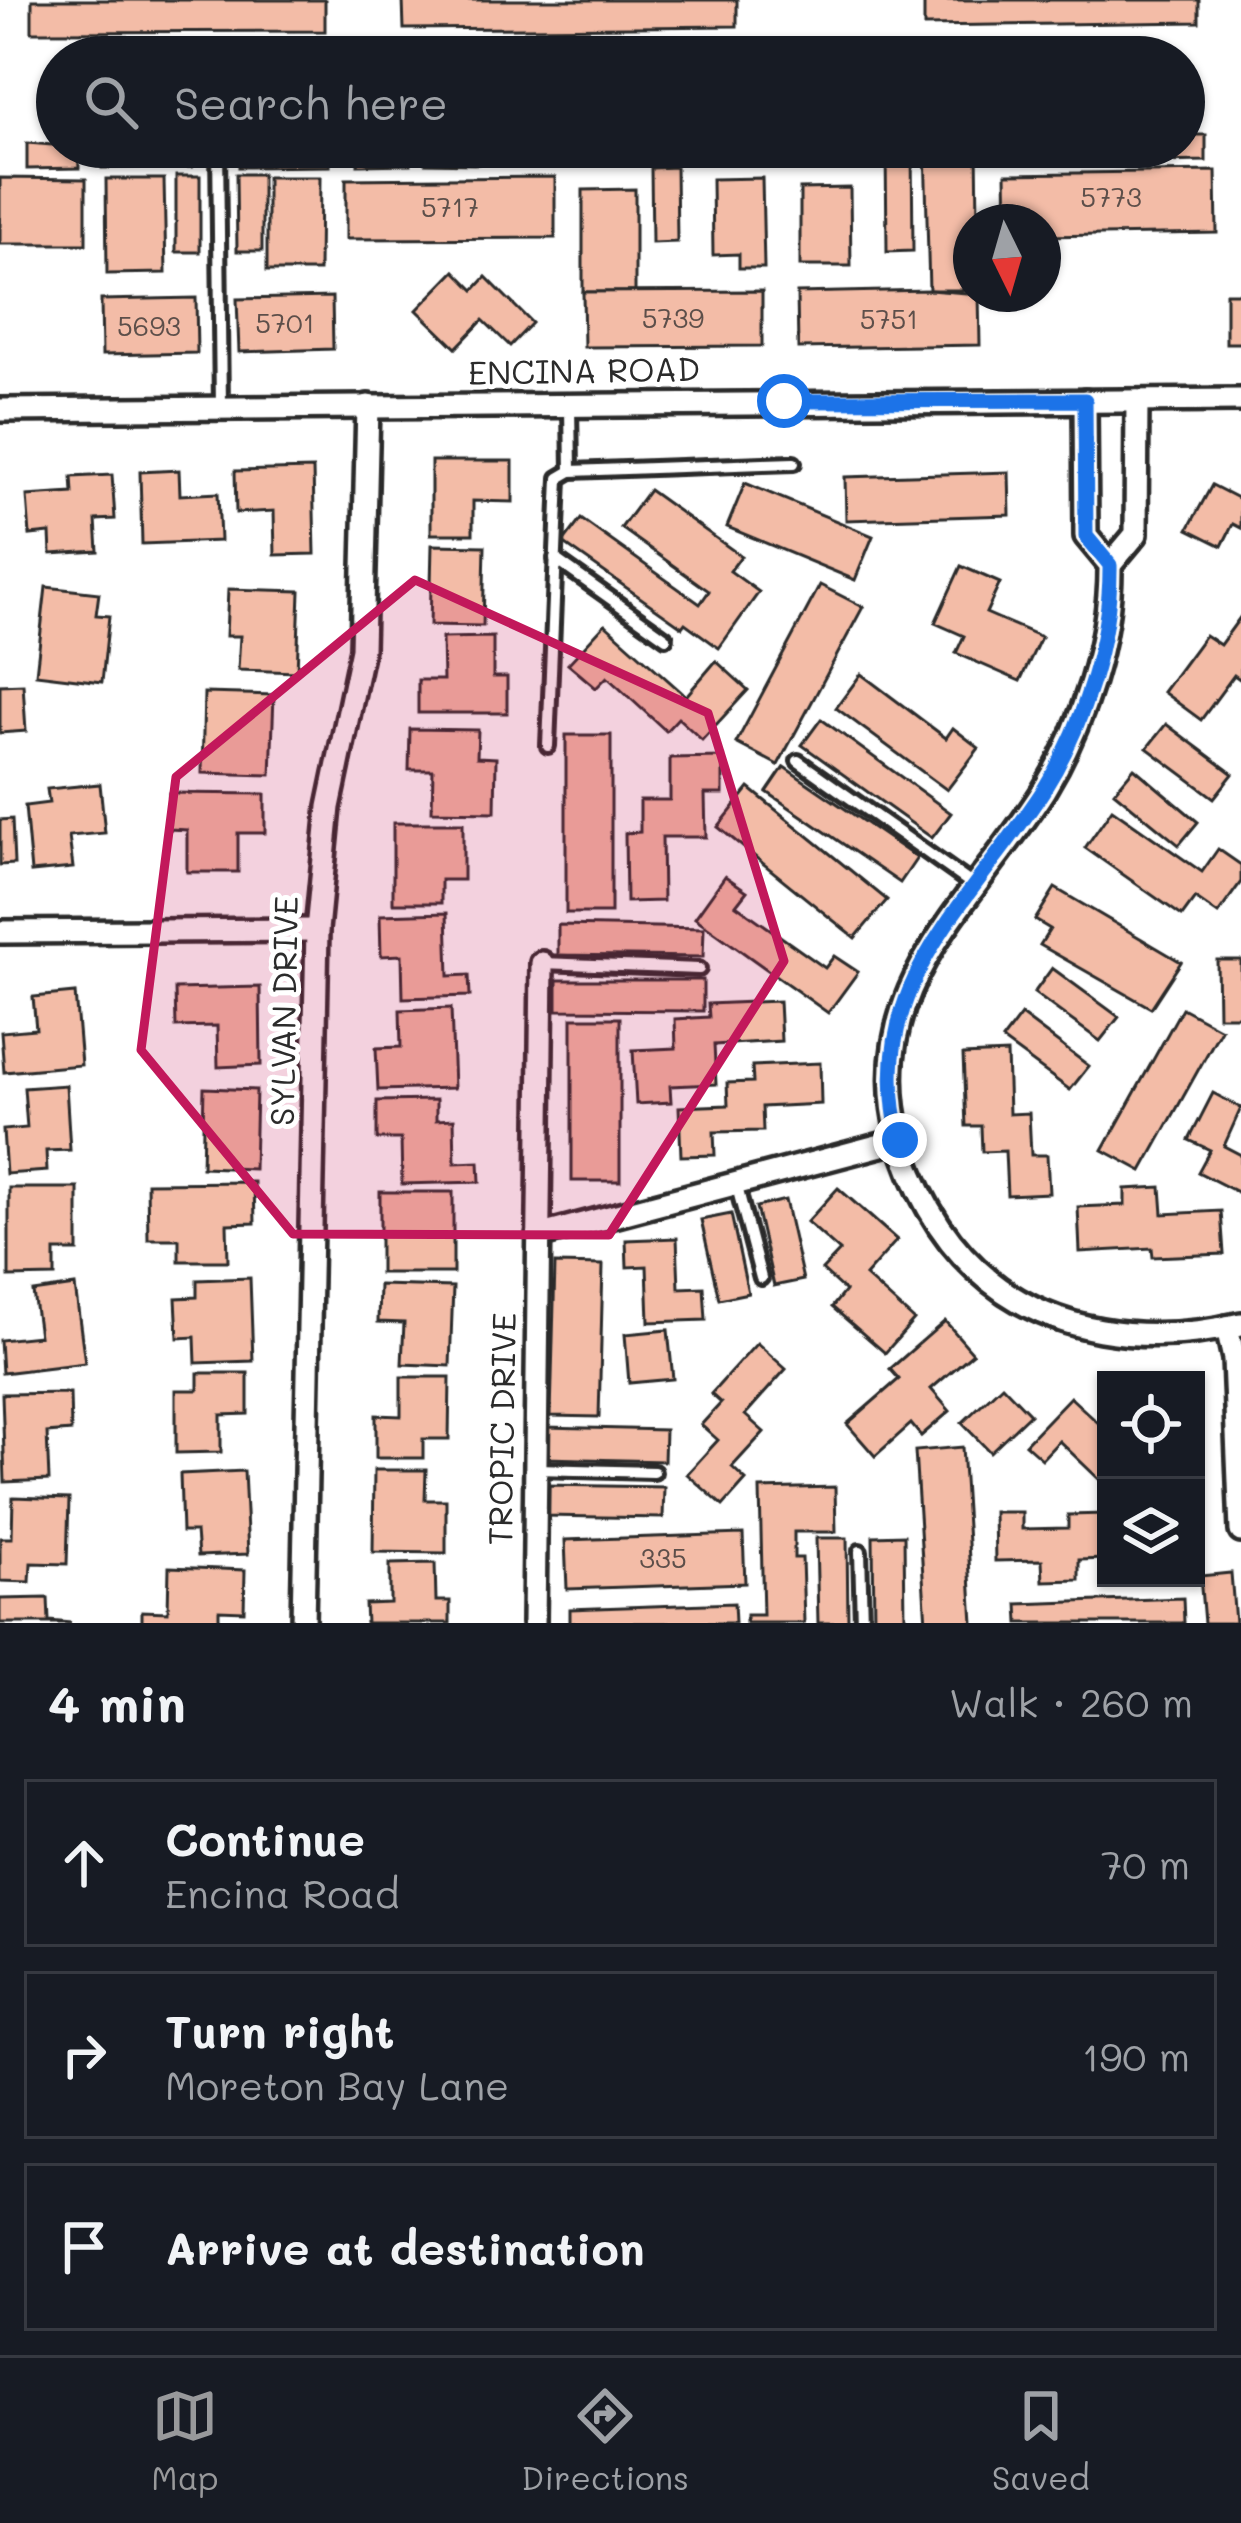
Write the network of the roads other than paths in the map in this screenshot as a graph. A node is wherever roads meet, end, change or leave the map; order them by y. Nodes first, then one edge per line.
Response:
1 (218, 168) edge
2 (1085, 400) junction
3 (1241, 400) edge
4 (1137, 401) junction
5 (570, 404) junction
6 (221, 406) junction
7 (368, 406) junction
8 (0, 410) edge
9 (794, 463) dead end
10 (572, 471) junction
11 (555, 559) junction
12 (1110, 565) junction
13 (667, 638) dead end
14 (548, 746) dead end
15 (798, 761) dead end
16 (973, 885) junction
17 (317, 930) junction
18 (0, 932) edge
19 (542, 962) joint
20 (699, 969) dead end
21 (900, 1140) junction
22 (736, 1183) junction
23 (538, 1236) junction
24 (760, 1278) dead end
25 (1234, 1325) edge
26 (533, 1468) junction
27 (654, 1472) dead end
28 (1241, 1531) edge
29 (860, 1551) dead end
30 (303, 1623) edge
31 (534, 1623) edge
32 (862, 1623) edge

1 - 6 lane
2 - 4 street, ENCINA ROAD
2 - 5 street, ENCINA ROAD
2 - 12 street
3 - 4 street, ENCINA ROAD
4 - 12 street
5 - 7 street, ENCINA ROAD
5 - 10 lane
6 - 7 street, ENCINA ROAD
6 - 8 street, ENCINA ROAD
7 - 17 street, SYLVAN DRIVE
9 - 10 lane
10 - 11 lane
11 - 13 lane
11 - 14 lane
12 - 16 street
15 - 16 lane
16 - 21 street
17 - 18 street
17 - 30 street, SYLVAN DRIVE
19 - 20 lane
19 - 23 street, TROPIC DRIVE
21 - 22 street
21 - 25 street
22 - 23 street
22 - 24 lane
23 - 26 street, TROPIC DRIVE
25 - 28 street
26 - 27 lane
26 - 31 street, TROPIC DRIVE
29 - 32 lane

